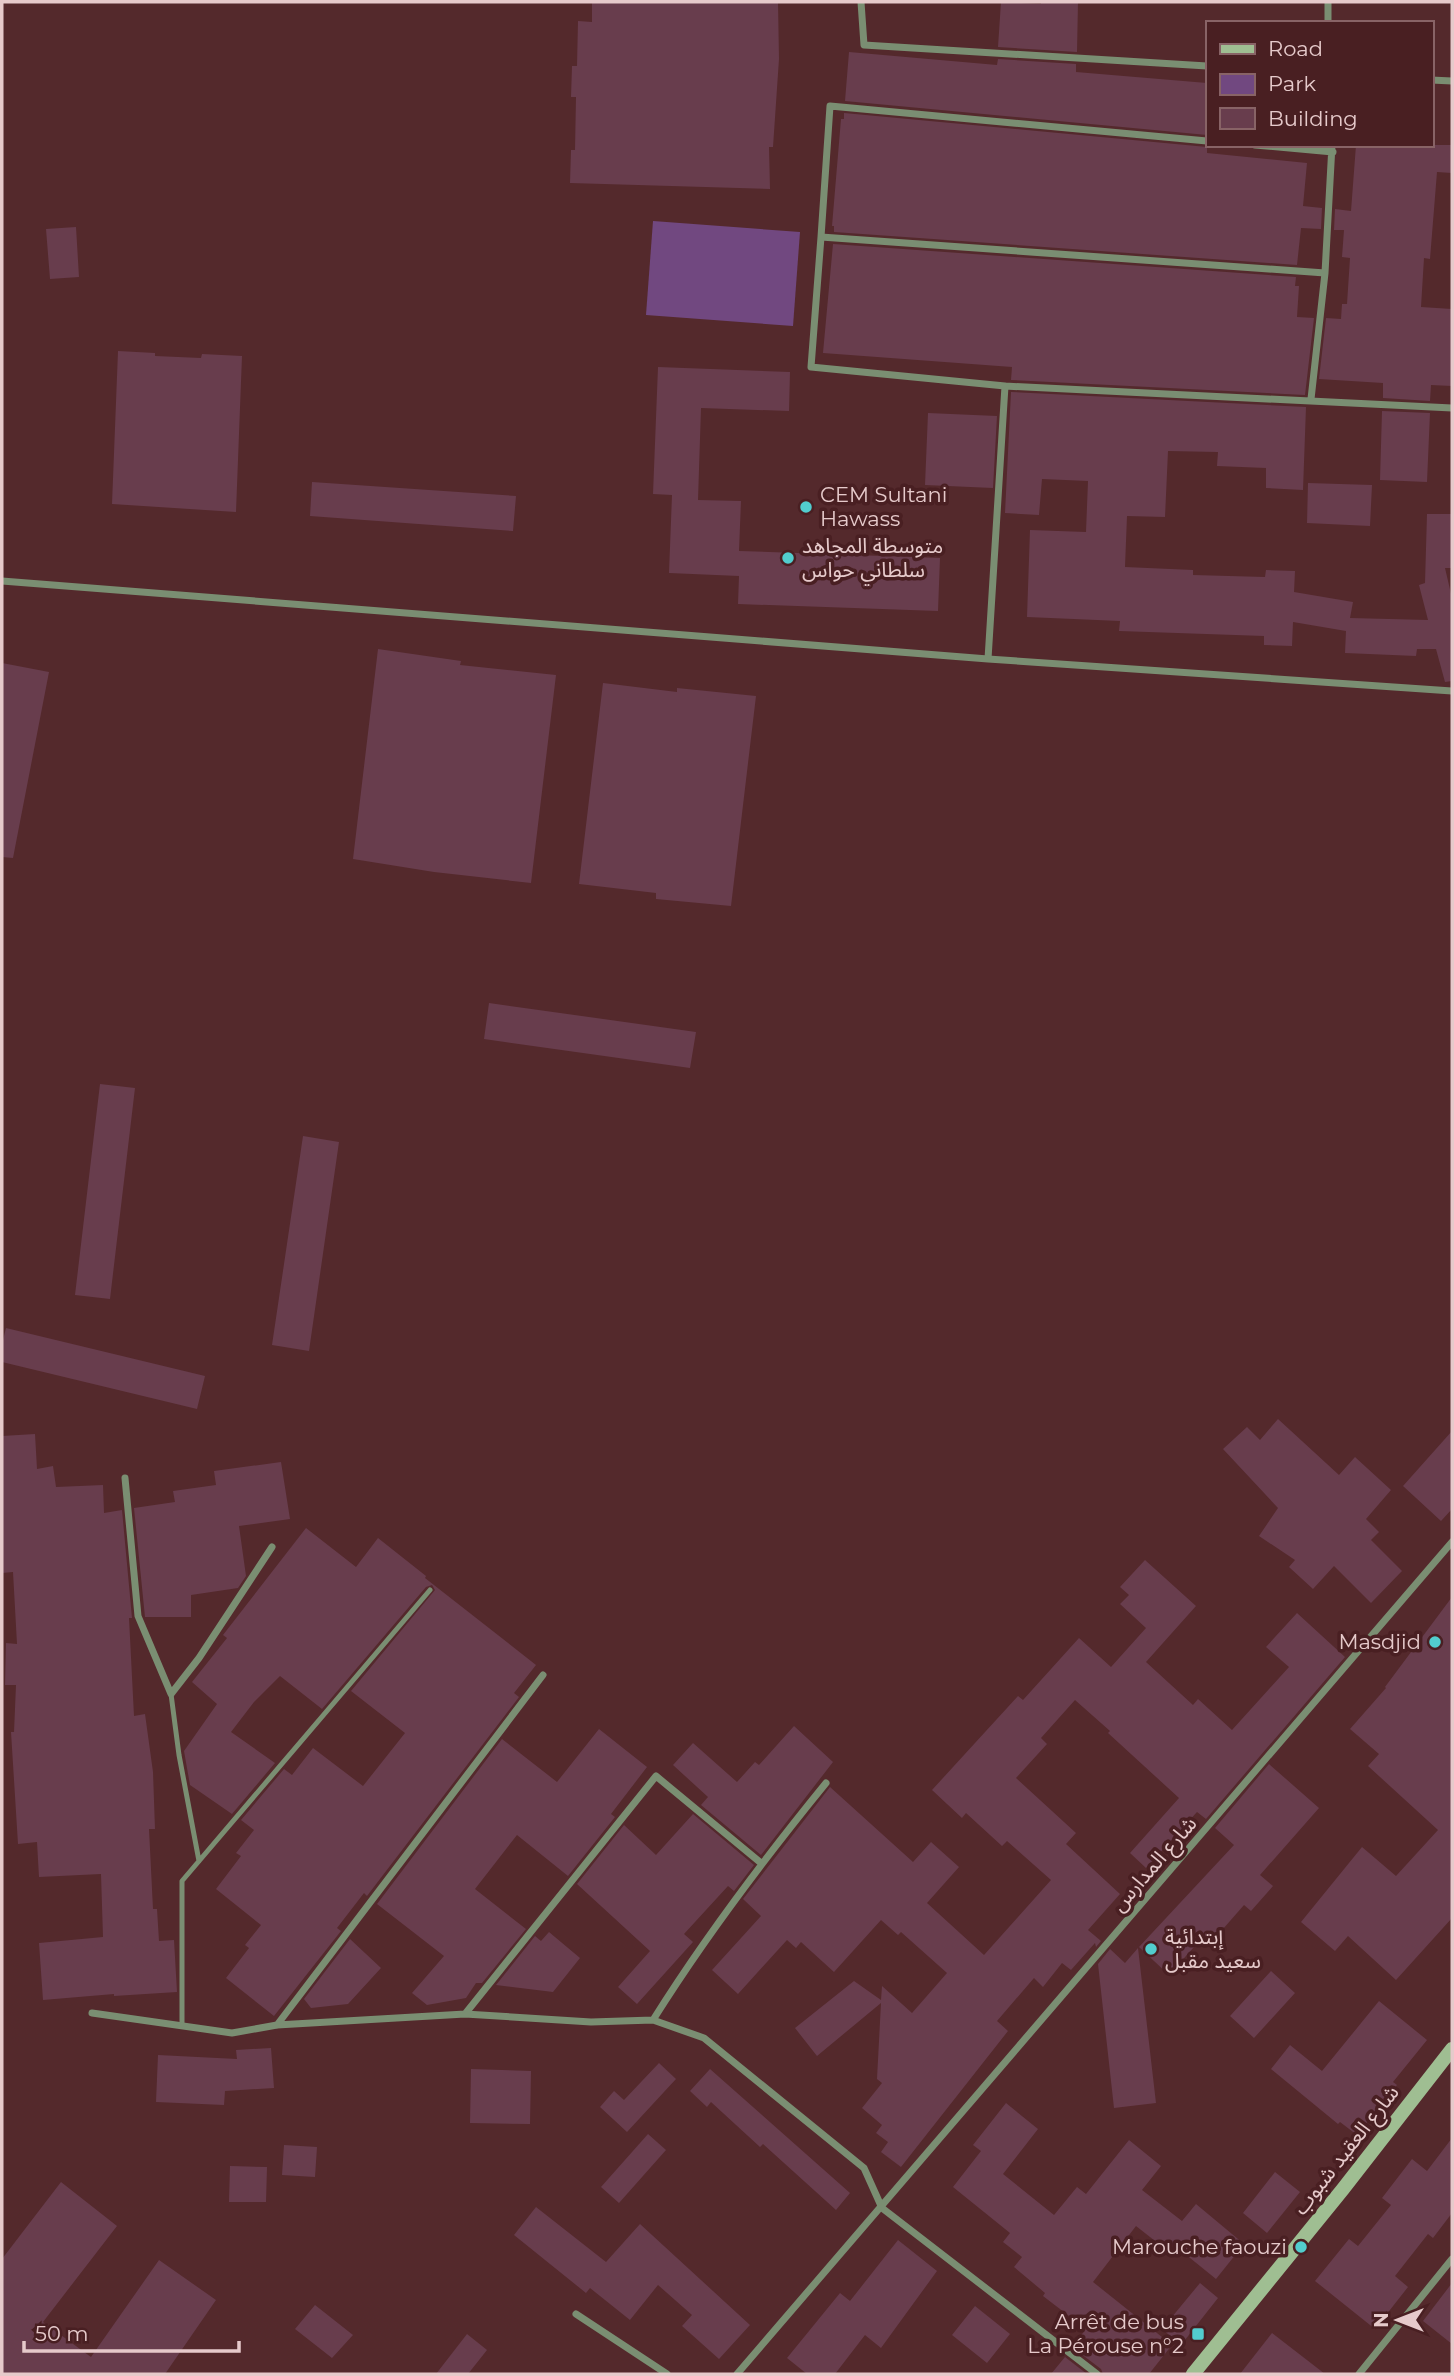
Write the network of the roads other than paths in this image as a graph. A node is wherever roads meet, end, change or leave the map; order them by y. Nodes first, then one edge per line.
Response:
1 (861, 2) edge
2 (1328, 2) edge
3 (1328, 21) edge
4 (1206, 66) edge
5 (1433, 80) edge
6 (1452, 81) edge
7 (1206, 141) edge
8 (1294, 147) edge
9 (1333, 149) edge
10 (821, 237) junction
11 (1325, 273) junction
12 (1005, 386) junction
13 (1311, 399) junction
14 (1452, 408) edge
15 (2, 581) edge
16 (988, 659) junction
17 (1452, 691) edge
18 (125, 1478) dead end
19 (1452, 1542) edge
20 (272, 1547) dead end
21 (430, 1590) dead end
22 (543, 1675) dead end
23 (171, 1693) junction
24 (826, 1783) dead end
25 (199, 1861) junction
26 (761, 1863) junction
27 (92, 2013) dead end
28 (465, 2014) junction
29 (653, 2020) junction
30 (277, 2025) junction
31 (182, 2026) junction
32 (1452, 2049) edge
33 (882, 2208) junction
34 (1452, 2259) edge
35 (576, 2314) dead end
36 (667, 2374) edge
37 (737, 2374) edge
38 (1097, 2374) edge
39 (1193, 2374) edge
40 (1359, 2374) edge

1 - 4 street
2 - 3 street
5 - 6 street
7 - 10 street
8 - 9 street
9 - 11 street
10 - 11 street
10 - 12 street
11 - 13 street
12 - 13 street
12 - 16 street
13 - 14 street
15 - 16 street
16 - 17 street
18 - 23 street
19 - 33 street, شارع المدارس
20 - 23 street
21 - 25 lane
22 - 30 street
23 - 25 lane
24 - 26 street
25 - 31 lane
26 - 28 street
26 - 29 street
27 - 31 street
28 - 29 street
28 - 30 street
29 - 33 street
30 - 31 street
32 - 39 main road, شارع العقيد شبوب
33 - 37 street, شارع المدارس
33 - 38 street
34 - 40 street
35 - 36 street

